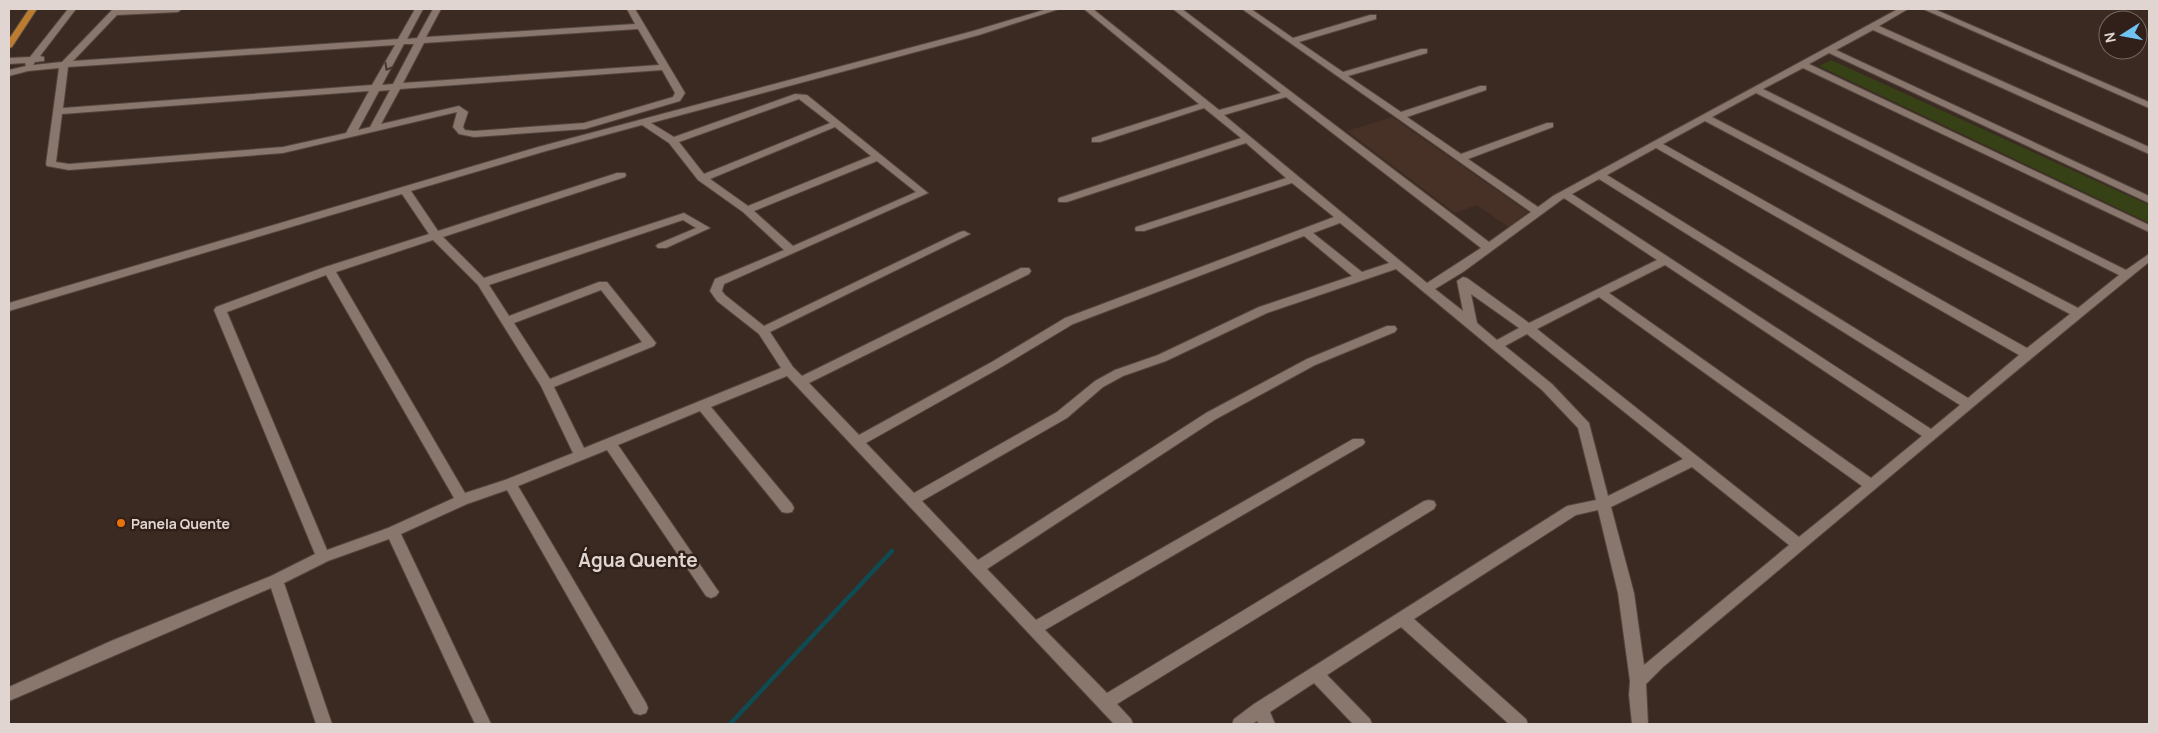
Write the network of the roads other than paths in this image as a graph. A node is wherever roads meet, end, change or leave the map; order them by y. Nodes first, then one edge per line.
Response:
1 (33, 9) edge
2 (72, 9) edge
3 (178, 9) edge
4 (419, 9) edge
5 (437, 9) edge
6 (631, 9) edge
7 (1055, 9) edge
8 (1088, 9) edge
9 (1177, 9) edge
10 (1246, 9) edge
11 (1904, 9) edge
12 (1927, 9) edge
13 (116, 11) edge
14 (1373, 17) dead end
15 (639, 23) junction
16 (1874, 27) junction
17 (422, 37) junction
18 (403, 38) junction
19 (1292, 41) junction
20 (9, 45) edge
21 (1830, 50) junction
22 (1424, 51) dead end
23 (32, 59) junction
24 (9, 61) edge
25 (68, 61) junction
26 (1804, 65) junction
27 (665, 66) junction
28 (27, 68) junction
29 (9, 73) edge
30 (1342, 76) junction
31 (397, 88) junction
32 (1483, 88) dead end
33 (375, 89) junction
34 (1757, 90) junction
35 (1287, 94) junction
36 (1204, 105) junction
37 (2149, 105) edge
38 (58, 112) junction
39 (1216, 114) junction
40 (1400, 116) junction
41 (1706, 118) junction
42 (643, 122) junction
43 (837, 123) junction
44 (1550, 126) dead end
45 (374, 129) junction
46 (350, 135) junction
47 (1248, 139) junction
48 (1096, 140) dead end
49 (673, 141) junction
50 (1656, 144) junction
51 (2149, 151) edge
52 (879, 157) junction
53 (1460, 158) junction
54 (622, 175) dead end
55 (1600, 175) junction
56 (702, 178) junction
57 (1294, 179) junction
58 (404, 189) junction
59 (1565, 194) junction
60 (1063, 200) dead end
61 (2149, 200) edge
62 (747, 210) junction
63 (1538, 212) junction
64 (1342, 218) junction
65 (1140, 229) dead end
66 (2149, 229) edge
67 (1305, 232) junction
68 (964, 234) dead end
69 (435, 235) junction
70 (662, 246) dead end
71 (1489, 248) junction
72 (791, 250) junction
73 (2149, 257) edge
74 (1666, 260) junction
75 (1398, 264) junction
76 (1459, 269) junction
77 (329, 270) junction
78 (1025, 271) dead end
79 (2127, 275) junction
80 (1361, 277) junction
81 (1464, 283) junction
82 (482, 284) junction
83 (1427, 288) junction
84 (1601, 293) junction
85 (9, 307) edge
86 (2080, 314) junction
87 (506, 322) junction
88 (1471, 325) junction
89 (1528, 328) junction
90 (1391, 329) dead end
91 (763, 331) junction
92 (1496, 346) junction
93 (2028, 354) junction
94 (789, 370) junction
95 (800, 382) junction
96 (547, 385) junction
97 (702, 405) junction
98 (1970, 405) junction
99 (1932, 436) junction
100 (857, 442) junction
101 (1358, 442) dead end
102 (610, 443) junction
103 (582, 455) junction
104 (1693, 460) junction
105 (510, 484) junction
106 (1871, 485) junction
107 (462, 500) junction
108 (913, 500) junction
109 (1604, 504) junction
110 (1429, 505) dead end
111 (786, 508) dead end
112 (393, 532) junction
113 (1799, 545) junction
114 (323, 557) junction
115 (977, 568) junction
116 (276, 580) junction
117 (711, 592) dead end
118 (1402, 618) junction
119 (1035, 628) junction
120 (1316, 674) junction
121 (1638, 681) junction
122 (9, 694) edge
123 (1105, 703) junction
124 (640, 708) dead end
125 (1263, 717) edge
126 (1118, 722) edge
127 (324, 724) edge
128 (484, 724) edge
129 (1240, 724) edge
130 (1364, 724) edge
131 (1520, 724) edge
132 (1640, 724) edge

1 - 20 main road
2 - 23 street
3 - 13 street
4 - 18 street
5 - 17 street
6 - 15 street
7 - 42 street
8 - 36 street
9 - 35 street
10 - 19 street
11 - 16 street
12 - 37 street
13 - 25 street
14 - 19 street
15 - 17 street
15 - 27 street
16 - 21 street
16 - 51 street
17 - 18 street
17 - 31 street
18 - 25 street
18 -> 33 street
19 - 30 street
21 - 26 street
21 - 61 street
22 - 30 street
23 - 24 street
23 - 25 street
23 - 28 street
25 - 28 street
25 - 38 street
26 - 34 street
26 - 66 street
27 - 31 street
27 - 45 street
28 - 29 street
30 - 40 street
31 - 33 street
31 - 45 street
32 - 40 street
33 - 38 street
33 - 46 street
34 - 41 street
34 - 79 street
35 - 39 street
35 - 71 street
36 - 39 street
36 - 48 street
38 - 46 street
39 - 47 street
40 - 53 street
41 - 50 street
41 - 86 street
42 - 49 street
42 - 58 street
43 - 49 street
43 - 52 street
43 - 56 street
44 - 53 street
45 - 46 street
47 - 57 street
47 - 60 street
49 - 56 street
50 - 55 street
50 - 93 street
52 - 62 street
52 - 72 street
53 - 63 street
54 - 69 street
55 - 59 street
55 - 98 street
56 - 62 street
57 - 64 street
57 - 65 street
58 - 69 street
58 - 85 street
59 - 63 street
59 - 74 street
62 - 72 street
63 - 71 street
64 - 67 street
64 - 75 street
67 - 80 street
67 - 100 street
68 - 91 street
69 - 77 street
69 - 82 street
70 - 82 street
71 - 76 street
72 - 91 street
73 - 79 street
74 - 84 street
74 - 99 street
75 - 80 street
75 - 83 street
76 - 81 street
76 - 83 street
77 - 107 street
77 - 114 street
78 - 95 street
79 - 86 street
80 - 108 street
81 - 88 street
81 - 89 street
82 - 87 street
83 - 88 street
84 - 89 street
84 - 106 street
86 - 93 street
87 - 96 street
87 - 96 street
88 - 92 street
89 - 92 street
89 - 104 street
90 - 115 street
91 - 94 street
92 - 109 street
93 - 98 street
94 - 95 street
94 - 97 street
95 - 100 street
96 - 103 street
97 - 102 street
97 - 111 street
98 - 99 street
99 - 106 street
100 - 108 street
101 - 119 street
102 - 103 street
102 - 117 street
103 - 105 street
104 - 109 street
104 - 113 street
105 - 107 street
105 - 124 street
106 - 113 street
107 - 112 street
108 - 115 street
109 - 118 street
109 - 121 street
110 - 123 street
112 - 114 street
112 - 128 street
113 - 121 street
114 - 116 street
115 - 119 street
116 - 122 street
116 - 127 street
118 - 120 street
118 - 131 street
119 - 123 street
120 - 125 street
120 - 130 street
121 - 132 street
123 - 126 street
125 - 129 street

